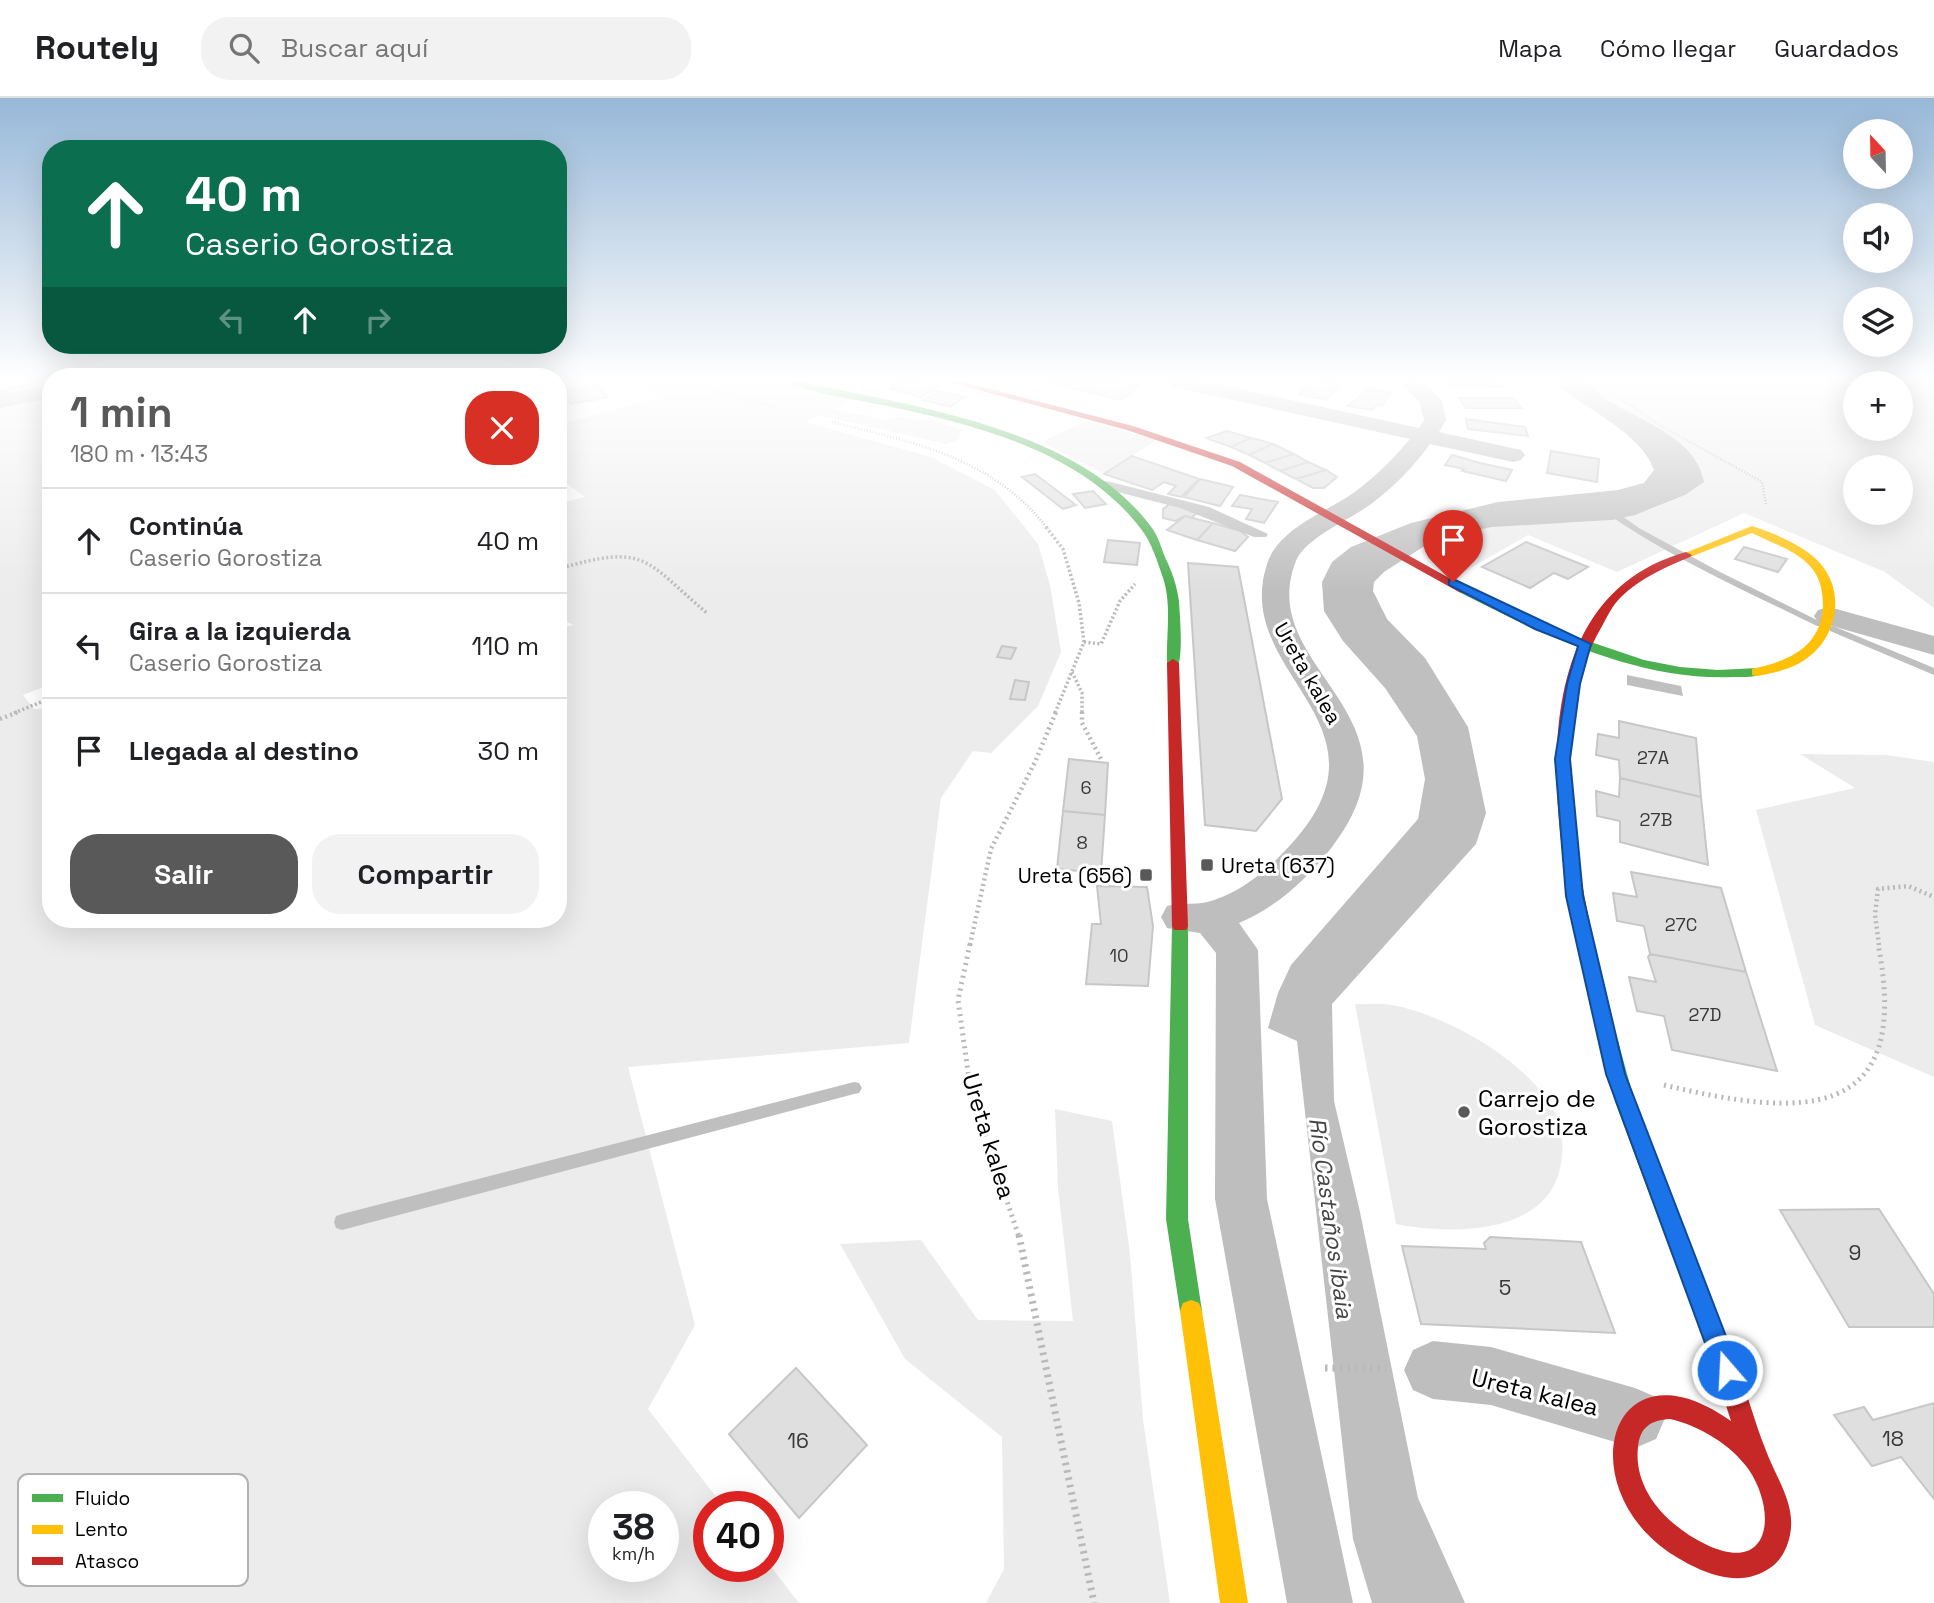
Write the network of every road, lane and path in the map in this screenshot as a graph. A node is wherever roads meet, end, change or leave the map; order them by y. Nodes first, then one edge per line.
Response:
1 (943, 451) edge
2 (1044, 451) edge
3 (1204, 451) edge
4 (1411, 451) edge
5 (1496, 451) edge
6 (1709, 451) edge
7 (1513, 455) dead end
8 (1107, 485) junction
9 (1346, 524) junction
10 (1752, 529) junction
11 (1260, 534) dead end
12 (1163, 560) junction
13 (567, 567) edge
14 (708, 614) dead end
15 (1829, 617) junction
16 (1084, 642) junction
17 (1585, 644) junction
18 (1934, 646) edge
19 (1072, 671) junction
20 (42, 702) edge
21 (0, 719) edge
22 (1101, 759) dead end
23 (1934, 897) edge
24 (1196, 917) junction
25 (1616, 1074) junction
26 (1314, 1368) dead end
27 (1433, 1370) joint
28 (1635, 1418) junction
29 (1758, 1462) junction
30 (1094, 1603) edge
31 (1234, 1603) edge
32 (1320, 1603) edge

1 - 16 path
2 - 8 street
3 - 9 street
4 - 9 street, Ureta kalea
5 - 7 street
6 - 10 path
8 - 11 lane
8 - 12 street
9 - 17 street
9 - 24 street, Ureta kalea
10 - 15 street
10 - 17 street
12 - 16 path
12 - 24 street
13 - 14 path
15 - 17 street
15 - 18 street
16 - 19 path, Ureta kalea
17 - 25 street
19 - 22 path
19 - 30 path, Ureta kalea
20 - 21 path
23 - 25 path
24 - 31 street
24 - 32 street
25 - 29 street
26 - 27 path
27 - 28 street, Ureta kalea
28 - 29 street
28 - 29 street

